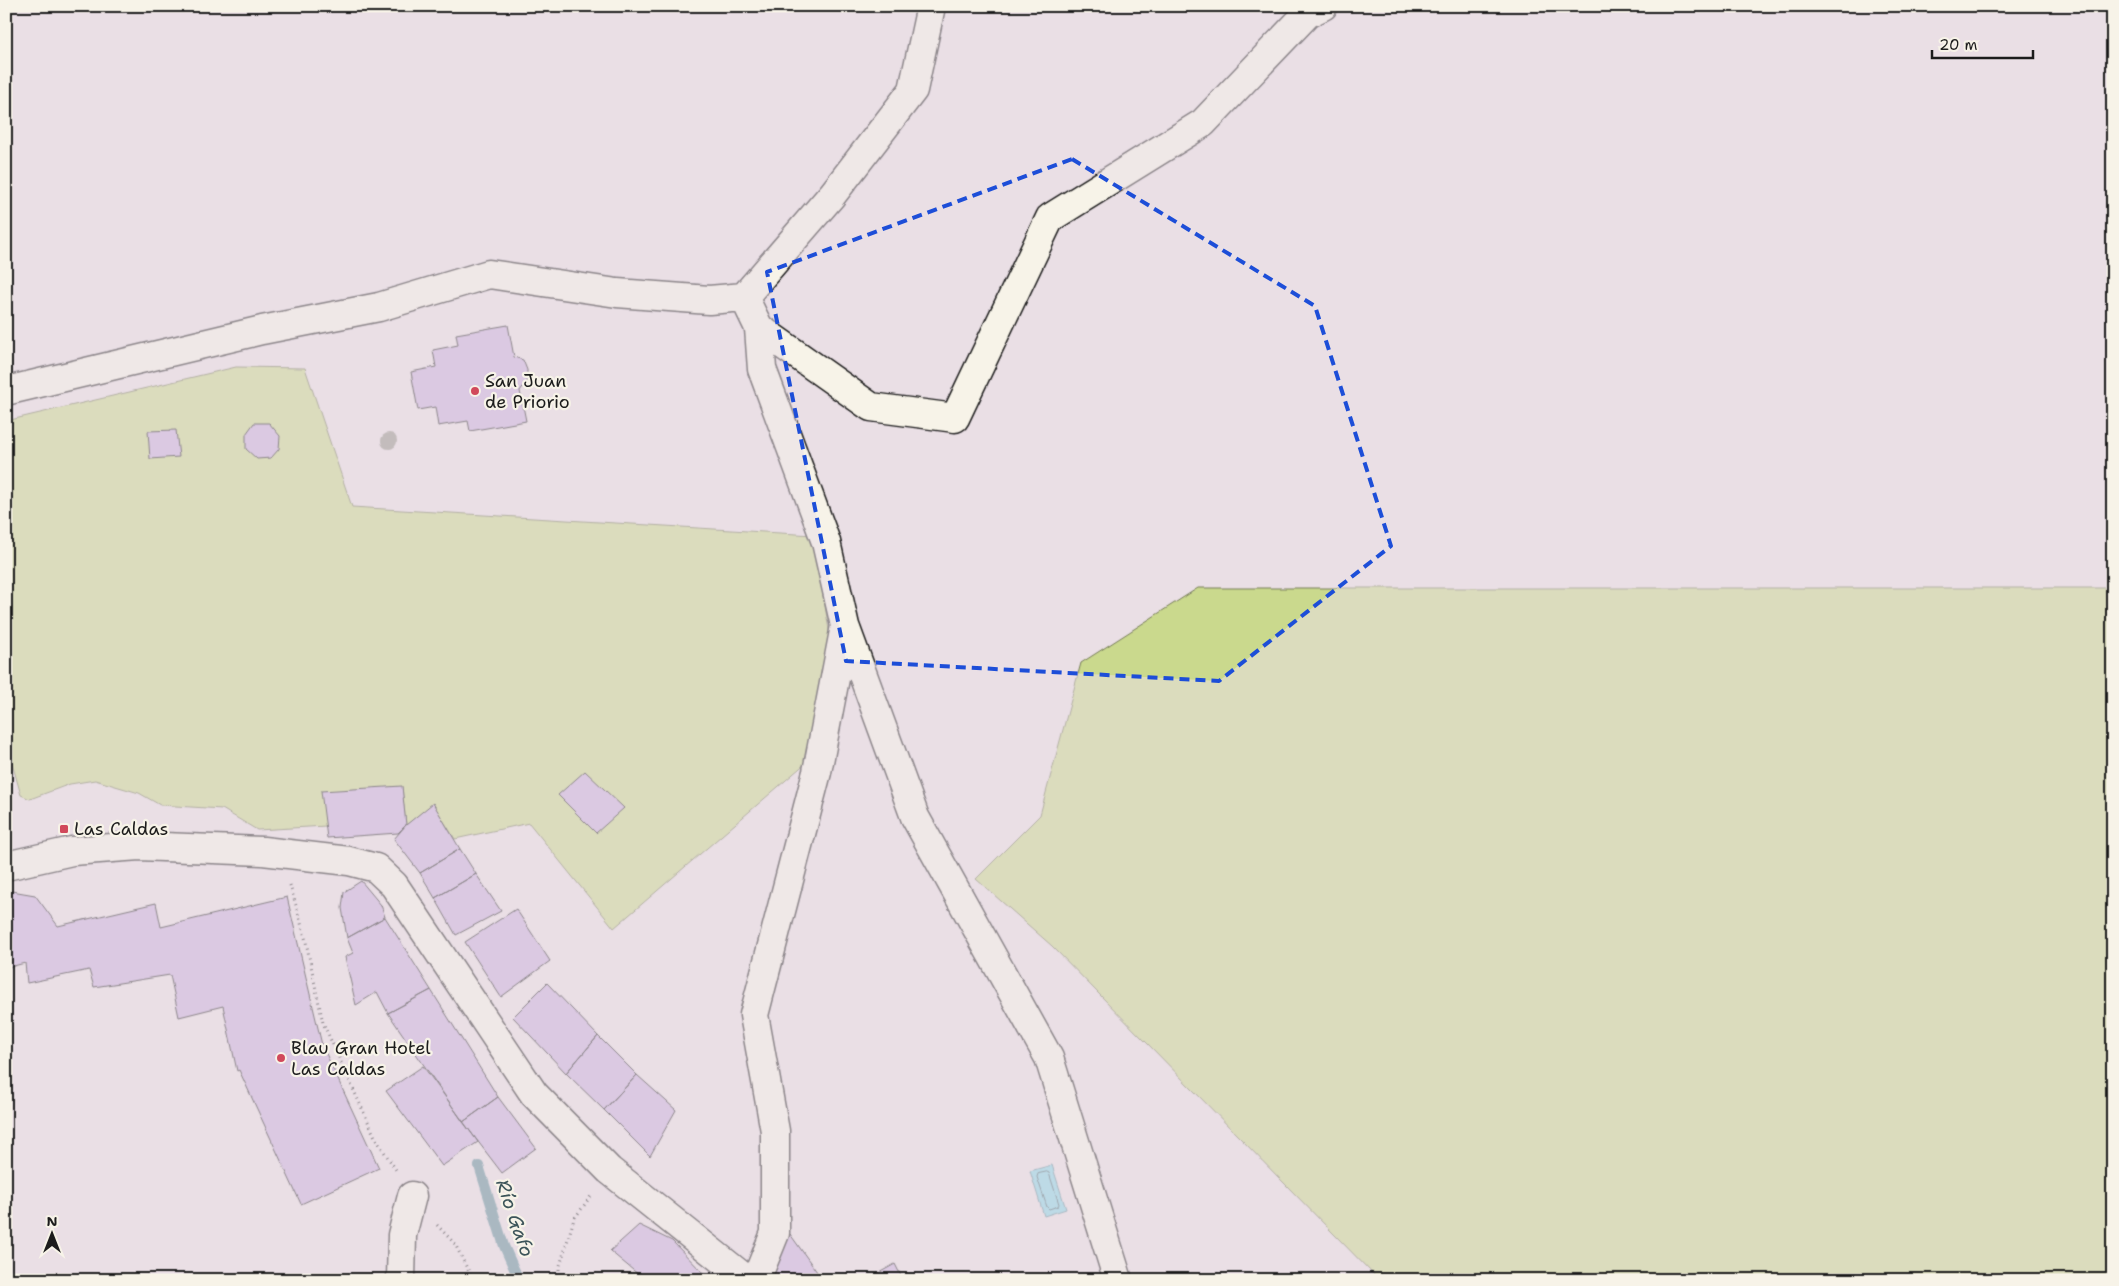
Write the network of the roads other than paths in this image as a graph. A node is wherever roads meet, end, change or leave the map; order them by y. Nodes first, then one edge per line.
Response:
1 (931, 6) edge
2 (1323, 6) edge
3 (744, 297) junction
4 (759, 328) junction
5 (6, 391) edge
6 (845, 626) junction
7 (6, 866) edge
8 (412, 1196) road end
9 (401, 1280) edge
10 (747, 1280) edge
11 (756, 1280) edge
12 (1118, 1280) edge

1 - 3 street
2 - 4 street
3 - 4 street
3 - 5 street
4 - 6 street
6 - 11 street
6 - 12 street
7 - 10 street
8 - 9 street

